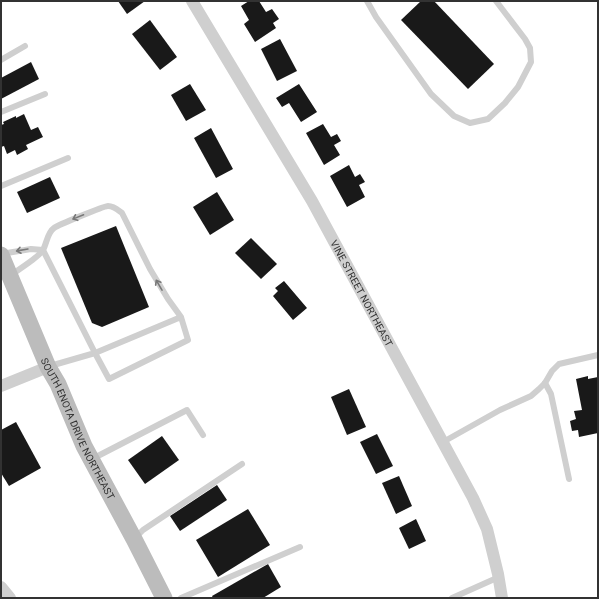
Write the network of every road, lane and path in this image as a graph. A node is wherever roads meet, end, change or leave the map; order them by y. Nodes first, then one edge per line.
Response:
1 (192, 1) edge
2 (367, 1) edge
3 (496, 1) edge
4 (26, 46) dead end
5 (1, 60) edge
6 (45, 94) dead end
7 (1, 112) edge
8 (68, 158) dead end
9 (1, 186) edge
10 (43, 250) junction
11 (1, 255) edge
12 (10, 275) junction
13 (181, 317) junction
14 (95, 353) junction
15 (598, 355) edge
16 (48, 367) junction
17 (546, 382) junction
18 (1, 386) edge
19 (203, 435) dead end
20 (443, 442) junction
21 (91, 459) junction
22 (242, 464) dead end
23 (569, 479) dead end
24 (134, 539) junction
25 (300, 547) dead end
26 (499, 577) junction
27 (1, 587) edge
28 (456, 597) edge
29 (10, 598) edge
30 (164, 598) edge
31 (181, 598) edge
32 (502, 598) edge

1 - 20 street, VINE STREET NORTHEAST
2 - 3 lane
4 - 5 lane
6 - 7 lane
8 - 9 lane
10 -> 11 lane
10 - 12 lane
13 -> 10 lane
10 - 14 lane
11 - 12 main road, SOUTH ENOTA DRIVE NORTHEAST
12 - 16 main road, SOUTH ENOTA DRIVE NORTHEAST
13 - 14 lane
13 - 14 lane
14 - 16 lane
15 - 17 lane
16 - 18 street
16 - 21 main road, SOUTH ENOTA DRIVE NORTHEAST
17 - 20 lane
17 - 23 lane
19 - 21 lane
20 - 26 street, VINE STREET NORTHEAST
21 - 24 main road, SOUTH ENOTA DRIVE NORTHEAST
22 - 24 lane
24 - 30 main road, SOUTH ENOTA DRIVE NORTHEAST
25 - 31 lane
26 - 28 lane
26 - 32 street, VINE STREET NORTHEAST
27 - 29 street

